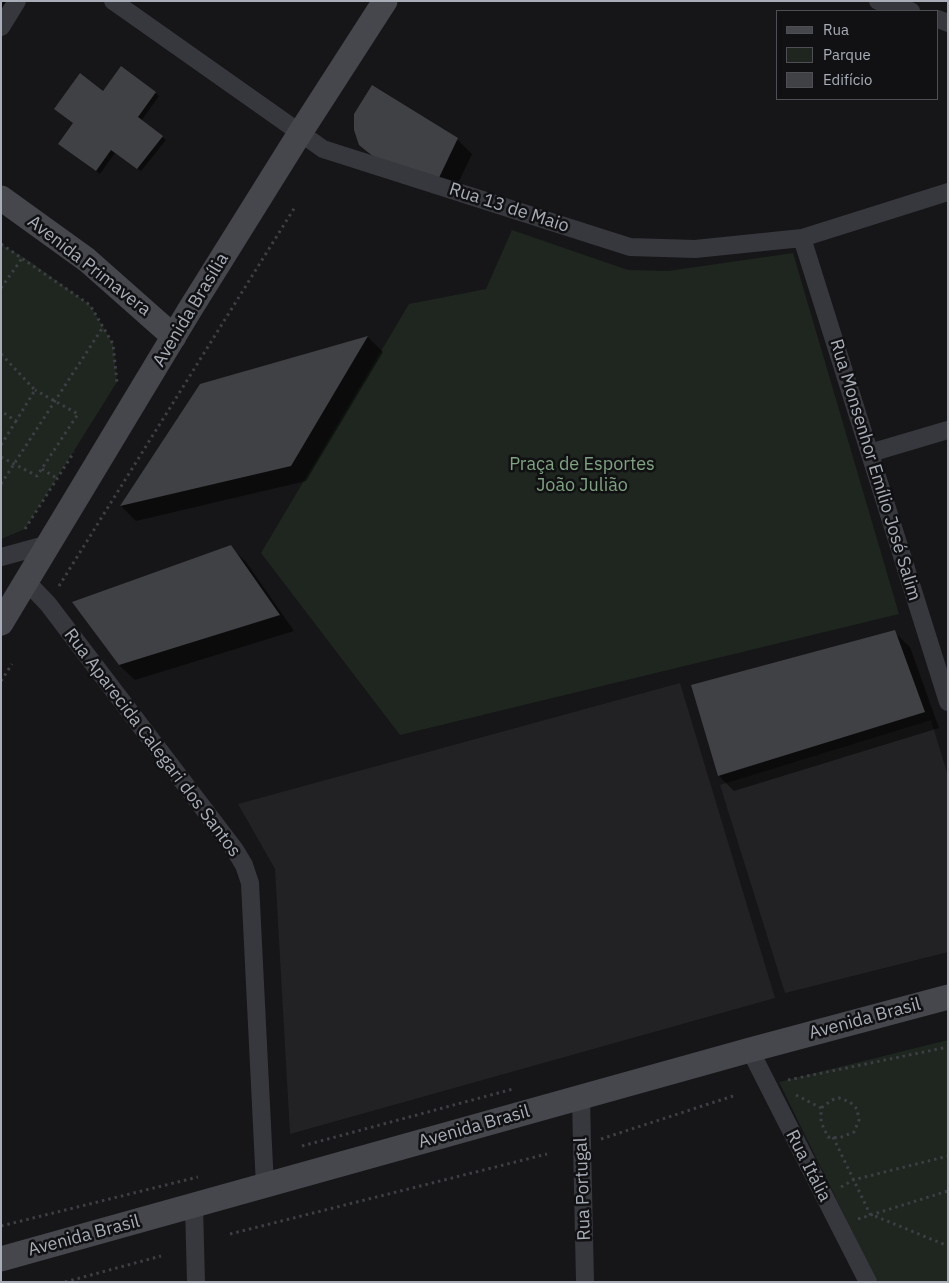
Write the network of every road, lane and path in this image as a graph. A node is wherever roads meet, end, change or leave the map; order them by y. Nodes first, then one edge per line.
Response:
1 (17, 1) edge
2 (113, 1) edge
3 (385, 1) edge
4 (878, 1) edge
5 (908, 10) edge
6 (1, 26) edge
7 (300, 133) junction
8 (948, 192) edge
9 (1, 198) edge
10 (295, 207) dead end
11 (802, 238) junction
12 (1, 244) edge
13 (22, 257) junction
14 (1, 288) edge
15 (103, 327) dead end
16 (174, 336) junction
17 (1, 354) edge
18 (35, 390) junction
19 (112, 390) dead end
20 (55, 401) junction
21 (1, 412) edge
22 (16, 421) junction
23 (948, 430) edge
24 (1, 445) edge
25 (76, 447) dead end
26 (870, 453) junction
27 (1, 457) edge
28 (14, 464) junction
29 (1, 484) edge
30 (17, 532) dead end
31 (49, 544) junction
32 (1, 557) edge
33 (26, 581) junction
34 (48, 604) junction
35 (1, 622) edge
36 (12, 664) dead end
37 (1, 682) edge
38 (948, 702) edge
39 (948, 997) edge
40 (948, 1047) edge
41 (750, 1050) junction
42 (779, 1082) dead end
43 (790, 1092) dead end
44 (733, 1096) dead end
45 (581, 1097) junction
46 (821, 1108) junction
47 (833, 1137) junction
48 (598, 1140) dead end
49 (547, 1154) dead end
50 (948, 1156) edge
51 (200, 1177) dead end
52 (853, 1180) junction
53 (265, 1186) junction
54 (840, 1188) dead end
55 (948, 1191) edge
56 (194, 1206) junction
57 (870, 1214) junction
58 (1, 1226) edge
59 (230, 1234) dead end
60 (948, 1246) edge
61 (161, 1256) dead end
62 (1, 1259) edge
63 (64, 1282) edge
64 (196, 1282) edge
65 (585, 1282) edge
66 (868, 1282) edge

1 - 6 street
2 - 7 street, Rua 13 de Maio
3 - 7 street, Avenida Brasília
4 - 5 street
7 - 11 street, Rua 13 de Maio
7 - 16 street, Avenida Brasília
8 - 11 street, Rua 13 de Maio
9 - 16 street, Avenida Primavera
10 - 34 path
11 - 26 street, Rua Monsenhor Emílio José Salim
12 - 13 path
13 - 14 path
13 - 19 path
15 - 20 path
16 - 31 street, Avenida Brasília
17 - 18 path
18 - 20 path
18 - 22 path
20 - 28 path
20 - 28 path
21 - 22 path
22 - 24 path
23 - 26 street
25 - 30 path
26 - 38 street, Rua Monsenhor Emílio José Salim
27 - 28 path
28 - 29 path
31 - 32 street
31 - 33 street, Avenida Brasília
33 - 34 street, Rua Aparecida Calegari dos Santos
33 - 35 street, Avenida Brasília
34 - 53 street, Rua Aparecida Calegari dos Santos
36 - 37 path
39 - 41 street, Avenida Brasil
40 - 42 path
41 - 45 street, Avenida Brasil
41 - 66 street, Rua Itália
43 - 46 path
44 - 48 path
45 - 53 street, Avenida Brasil
45 - 65 street, Rua Portugal
46 - 47 path
46 - 47 path
47 - 52 path
49 - 59 path
50 - 52 path
51 - 58 path
52 - 54 path
52 - 57 path
53 - 56 street, Avenida Brasil
55 - 57 path
56 - 62 street, Avenida Brasil
56 - 64 street
57 - 60 path
61 - 63 path

